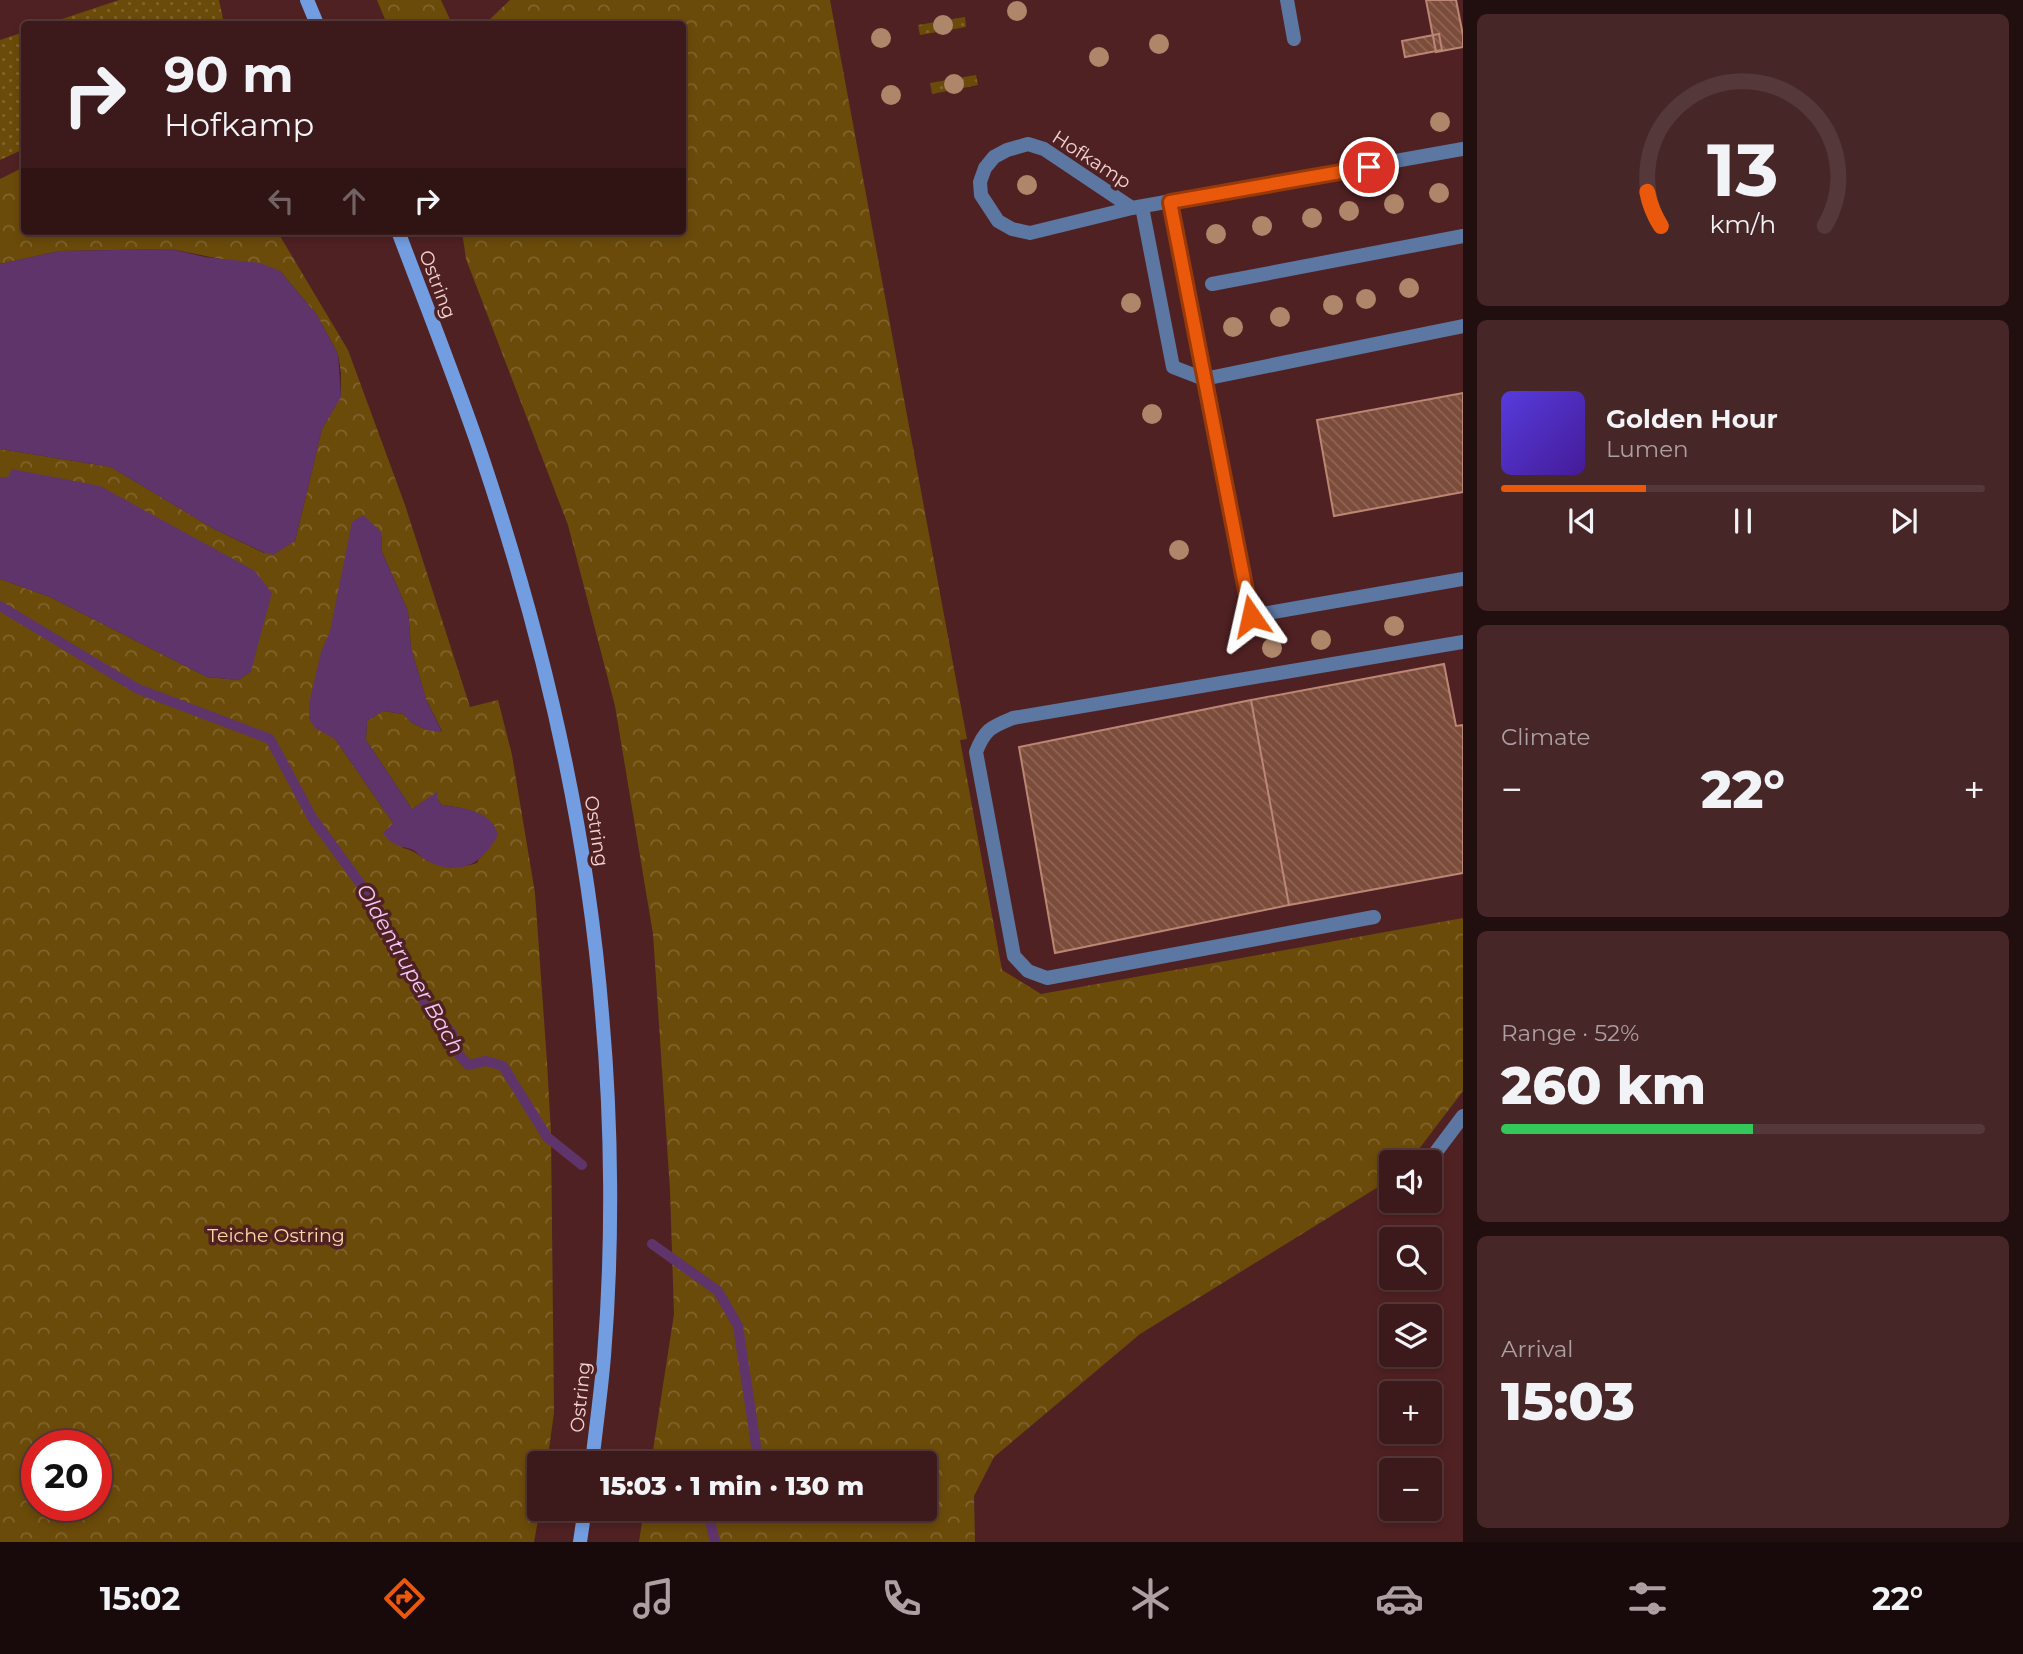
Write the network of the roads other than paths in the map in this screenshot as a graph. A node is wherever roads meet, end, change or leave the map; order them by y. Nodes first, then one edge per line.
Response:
1 (307, 0) edge
2 (1287, 0) edge
3 (316, 21) edge
4 (1294, 39) dead end
5 (1463, 149) edge
6 (1170, 202) junction
7 (1137, 208) junction
8 (399, 235) edge
9 (1463, 236) edge
10 (1212, 284) dead end
11 (1463, 326) edge
12 (1204, 379) junction
13 (1463, 579) edge
14 (1463, 642) edge
15 (1374, 917) dead end
16 (1463, 1116) edge
17 (1438, 1150) edge
18 (593, 1451) edge
19 (583, 1521) edge
20 (580, 1542) edge

1 - 3 main road
2 - 4 street
5 - 6 street, Hofkamp
6 - 7 street, Hofkamp
6 - 12 street
7 - 7 street, Hofkamp
7 - 12 street
8 - 18 main road, Ostring
9 - 10 street
11 - 12 street
12 - 13 street
14 - 15 street
16 - 17 street
19 - 20 main road

